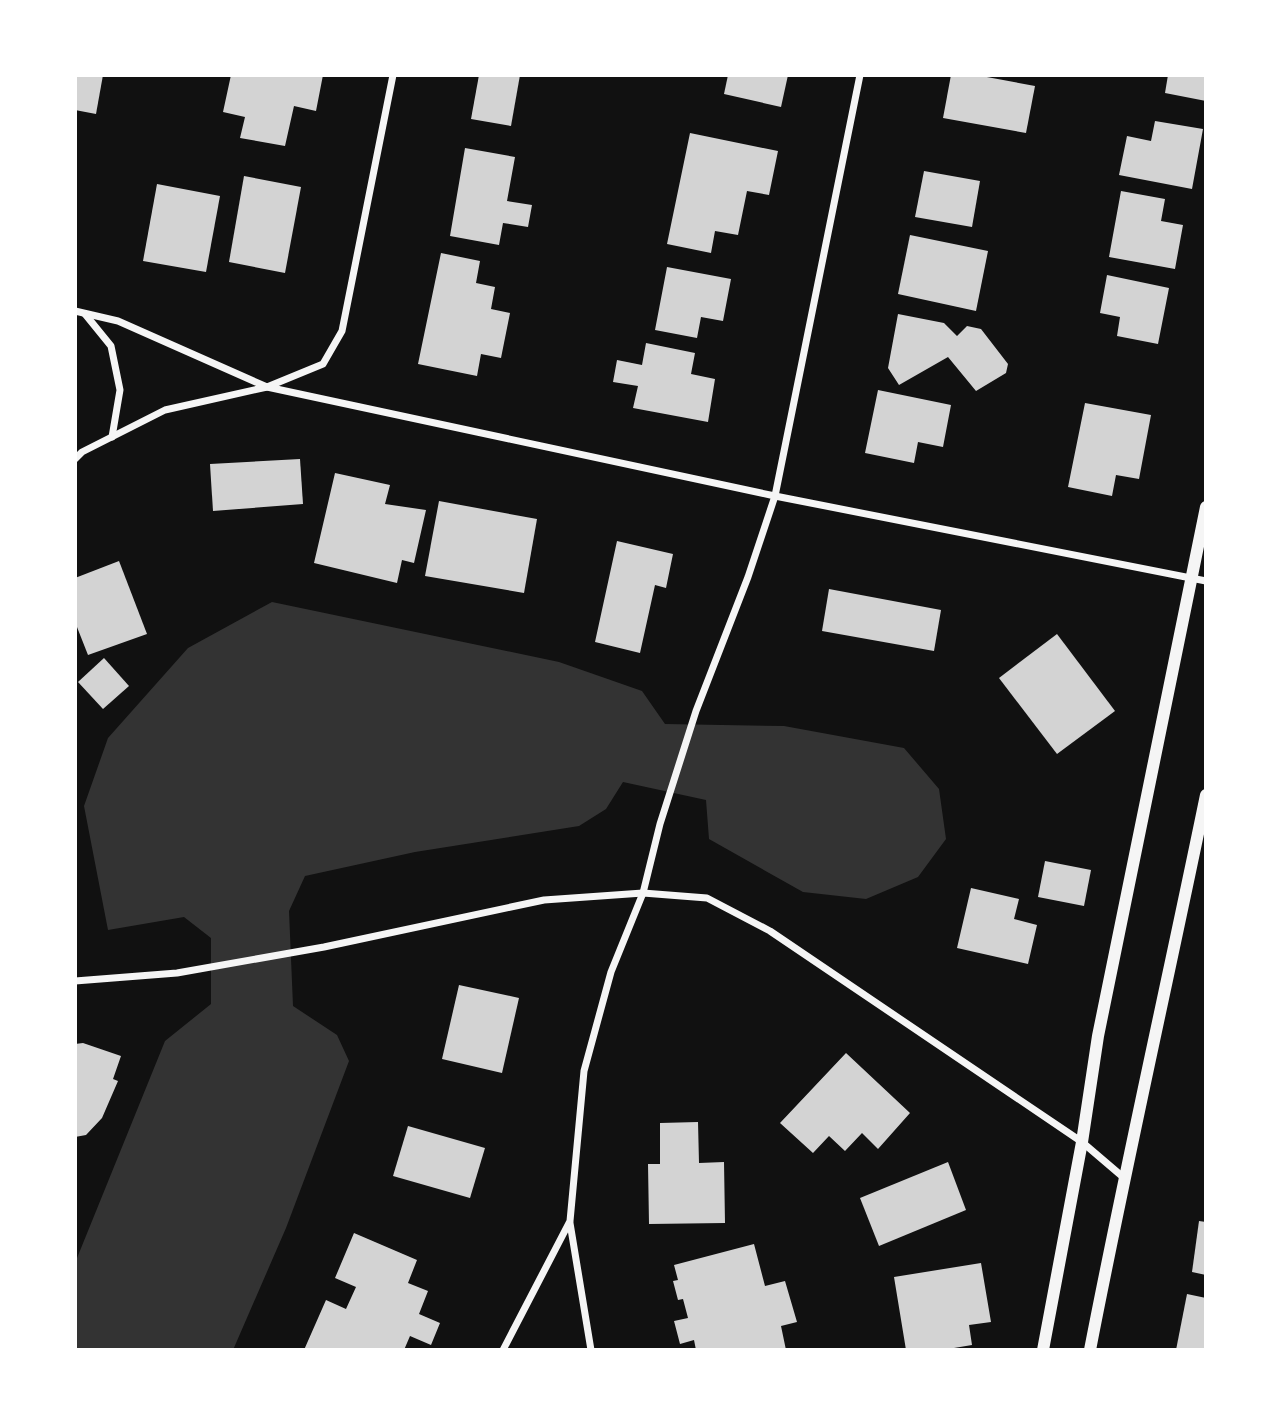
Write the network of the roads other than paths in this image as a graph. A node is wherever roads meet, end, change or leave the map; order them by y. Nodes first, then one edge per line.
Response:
1 (393, 75) edge
2 (860, 75) edge
3 (75, 311) edge
4 (85, 313) junction
5 (267, 387) junction
6 (113, 437) junction
7 (75, 459) edge
8 (775, 496) junction
9 (1206, 507) edge
10 (1191, 578) junction
11 (1206, 581) edge
12 (1206, 795) edge
13 (643, 893) junction
14 (75, 981) edge
15 (1082, 1142) junction
16 (1123, 1177) junction
17 (570, 1221) junction
18 (503, 1350) edge
19 (591, 1350) edge
20 (1043, 1350) edge
21 (1090, 1350) edge

1 - 5 street
2 - 8 street
3 - 4 street
4 - 5 street
4 - 6 street
5 - 6 street
5 - 8 street
6 - 7 street
8 - 10 street
8 - 13 street
9 - 10 street
10 - 11 street
10 - 15 street
12 - 16 street
13 - 14 street
13 - 15 street
13 - 17 street
15 - 16 street
15 - 20 street
16 - 21 street
17 - 18 street
17 - 19 street

